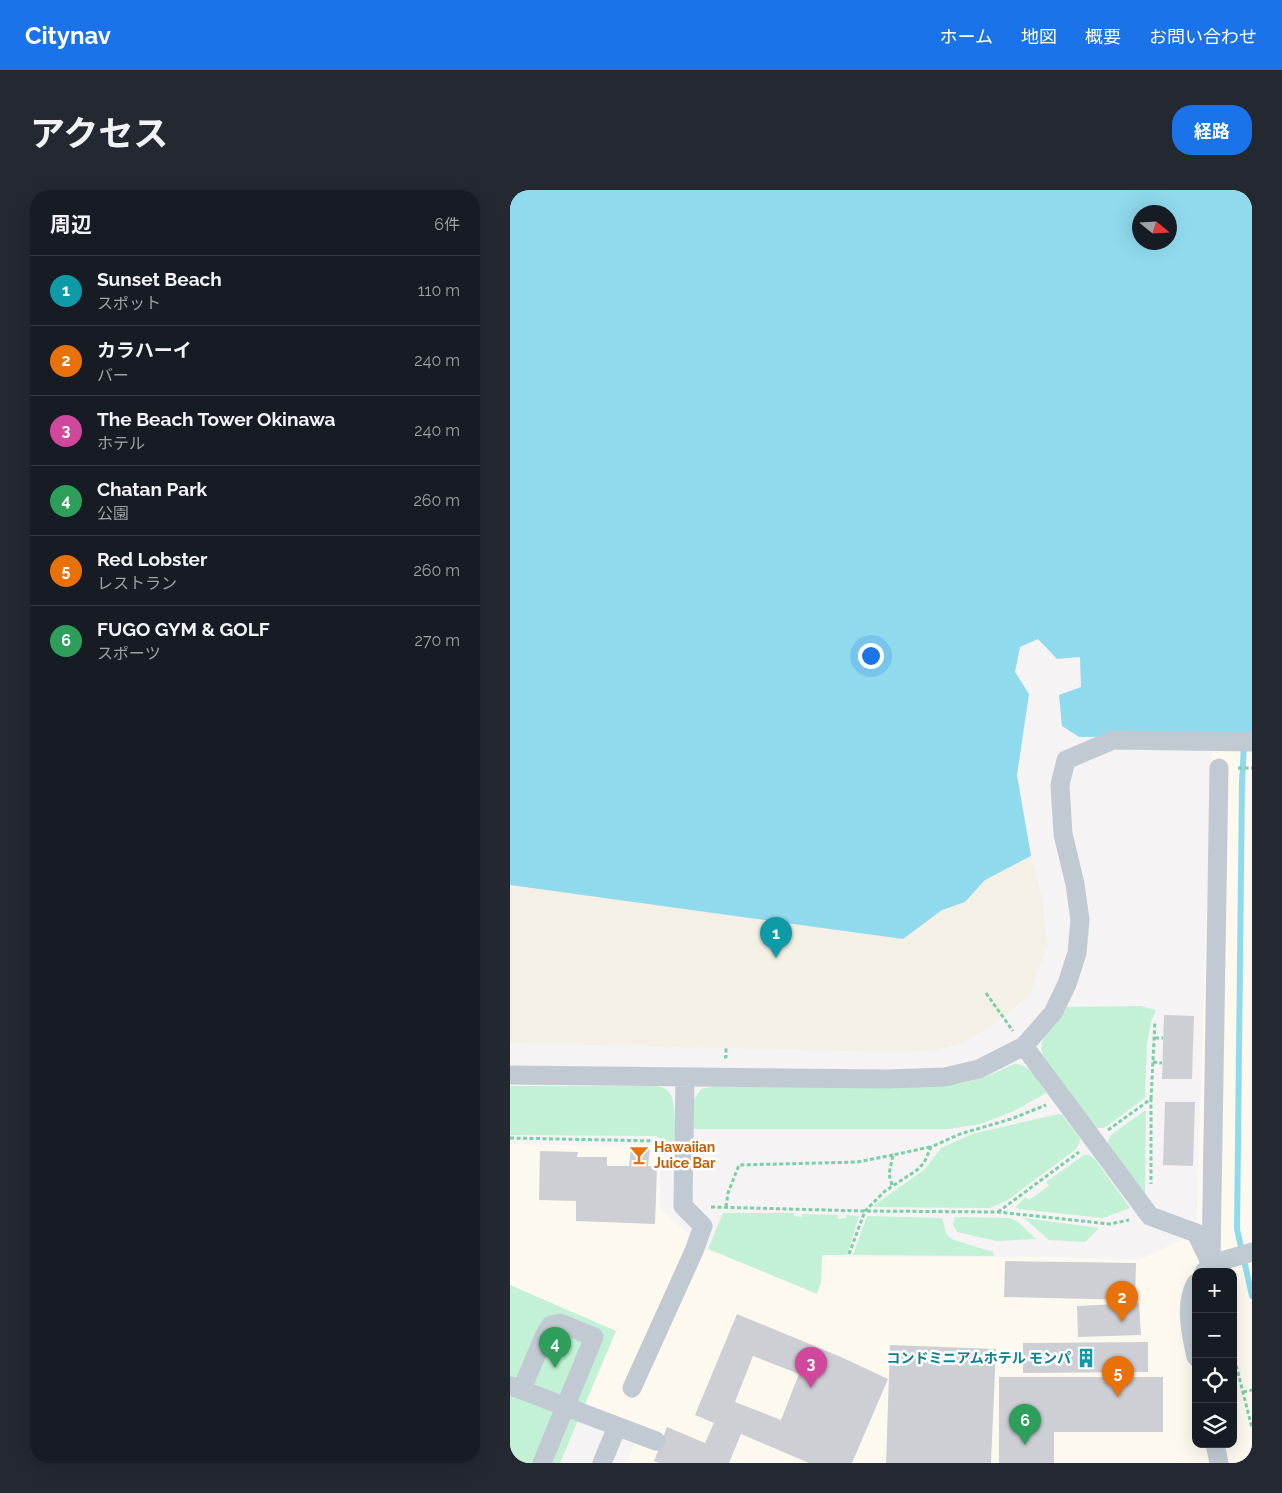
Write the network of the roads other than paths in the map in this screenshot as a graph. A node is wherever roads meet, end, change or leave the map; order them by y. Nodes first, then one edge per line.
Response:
1 (1252, 742) edge
2 (1219, 768) dead end
3 (1024, 1046) junction
4 (510, 1075) edge
5 (685, 1078) junction
6 (1252, 1252) edge
7 (1207, 1268) edge
8 (1192, 1290) edge
9 (1192, 1333) edge
10 (516, 1387) edge
11 (632, 1388) dead end
12 (566, 1406) junction
13 (617, 1428) junction
14 (656, 1441) dead end
15 (1216, 1448) edge
16 (542, 1463) edge
17 (602, 1463) edge
18 (1219, 1463) edge

1 - 3 street
2 - 7 street
3 - 5 street
3 - 7 street
4 - 5 street
5 - 11 street
6 - 7 street
8 - 9 street
10 - 12 street
10 - 12 street
12 - 13 street
12 - 16 street
13 - 14 street
13 - 17 street
15 - 18 street

